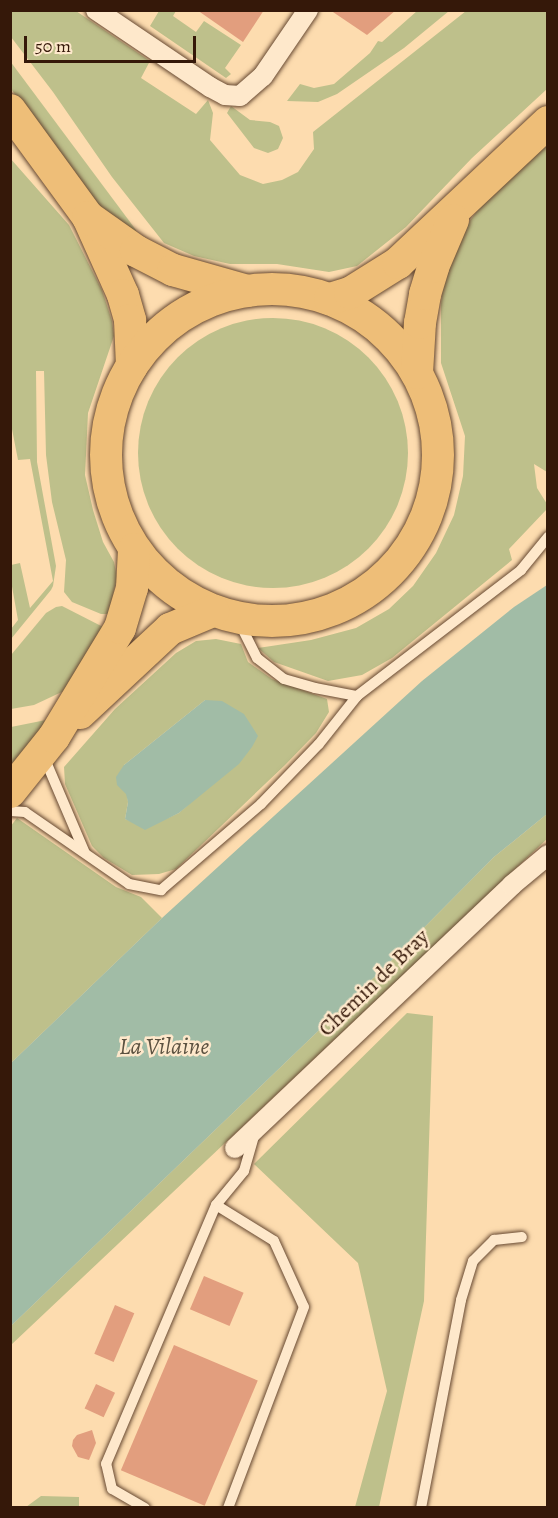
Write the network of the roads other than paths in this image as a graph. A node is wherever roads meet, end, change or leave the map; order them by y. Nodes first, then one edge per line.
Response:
1 (96, 10) edge
2 (308, 10) edge
3 (10, 110) edge
4 (548, 122) edge
5 (459, 208) junction
6 (88, 217) junction
7 (248, 291) junction
8 (330, 299) junction
9 (132, 366) junction
10 (417, 373) junction
11 (548, 537) edge
12 (134, 549) junction
13 (225, 614) junction
14 (357, 696) junction
15 (48, 745) junction
16 (10, 792) edge
17 (10, 811) edge
18 (85, 853) junction
19 (548, 855) edge
20 (257, 1126) junction
21 (235, 1148) dead end
22 (216, 1205) junction
23 (522, 1237) dead end
24 (145, 1508) edge
25 (228, 1508) edge
26 (421, 1508) edge

1 - 2 street
3 - 6 main road
4 - 5 main road
5 - 8 main road
5 - 10 main road
6 - 7 main road
6 - 9 main road
7 - 8 main road
7 - 9 main road
8 - 10 main road
9 - 12 main road
10 - 13 main road
11 - 14 lane
12 - 13 main road
12 - 15 main road
13 - 14 lane
13 - 15 main road
14 - 18 lane
15 - 16 main road
15 - 18 lane
17 - 18 lane
19 - 20 street, Chemin de Bray
20 - 21 street, Chemin de Bray
20 - 22 lane
22 - 24 lane
22 - 25 lane
23 - 26 lane

